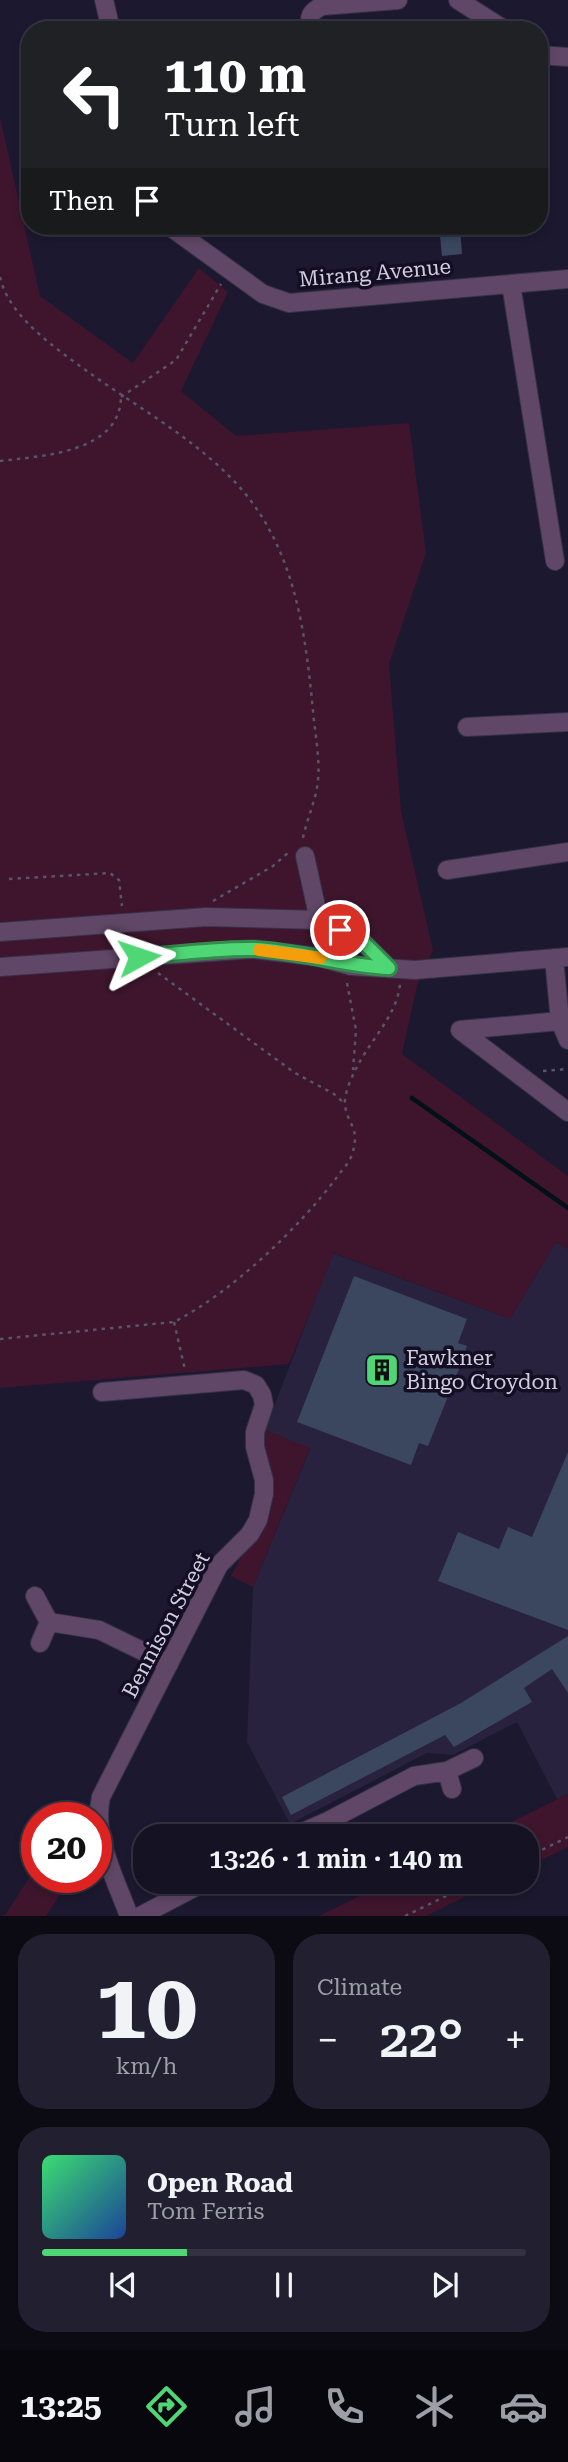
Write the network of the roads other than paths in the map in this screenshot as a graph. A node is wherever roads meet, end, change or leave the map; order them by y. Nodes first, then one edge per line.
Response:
1 (104, 0) edge
2 (398, 0) edge
3 (458, 0) edge
4 (109, 21) edge
5 (310, 21) edge
6 (491, 21) edge
7 (548, 56) edge
8 (568, 57) edge
9 (182, 235) edge
10 (568, 279) edge
11 (511, 284) junction
12 (555, 561) dead end
13 (568, 722) edge
14 (467, 727) dead end
15 (303, 848) road end
16 (568, 852) edge
17 (447, 870) dead end
18 (318, 920) junction
19 (0, 932) edge
20 (561, 958) edge
21 (0, 967) edge
22 (402, 969) junction
23 (560, 1021) junction
24 (568, 1040) edge
25 (568, 1112) edge
26 (102, 1392) dead end
27 (35, 1595) dead end
28 (49, 1622) junction
29 (40, 1643) dead end
30 (169, 1664) junction
31 (474, 1758) dead end
32 (447, 1771) junction
33 (452, 1789) dead end
34 (321, 1824) edge
35 (182, 1894) edge
36 (129, 1916) edge
37 (140, 1916) edge

1 - 4 street
2 - 5 street
3 - 6 street
7 - 8 street
9 - 11 street, Mirang Avenue
10 - 11 street, Mirang Avenue
11 - 12 street
13 - 14 street
15 - 18 street
16 - 17 street
18 - 19 street
18 - 22 street
20 - 22 street
20 - 23 street
21 - 22 street
23 - 24 street
23 - 25 street
26 - 30 street, Bennison Street
27 - 28 street
28 - 29 street
28 - 30 street
30 - 36 street, Bennison Street
31 - 32 street
32 - 33 street
32 - 34 street
35 - 37 street

